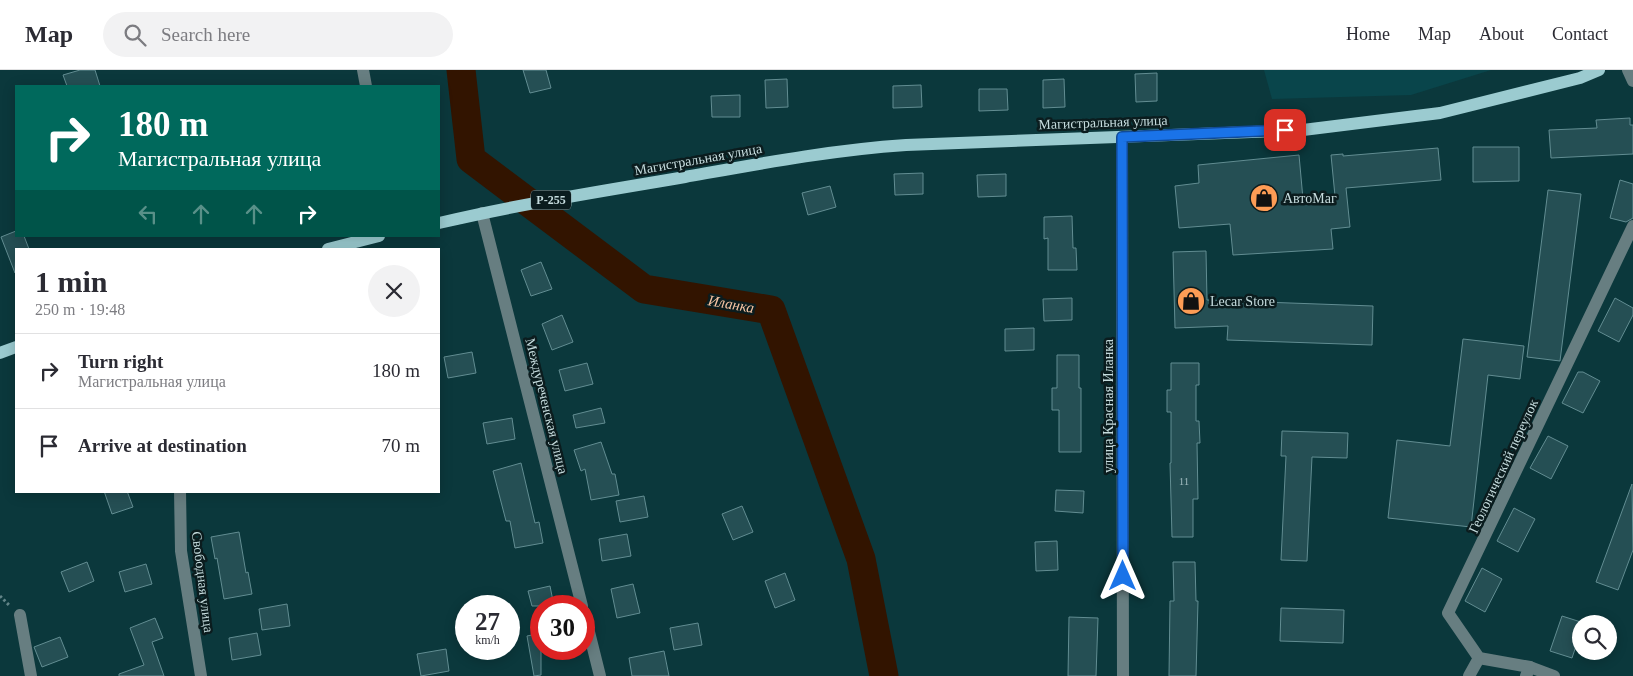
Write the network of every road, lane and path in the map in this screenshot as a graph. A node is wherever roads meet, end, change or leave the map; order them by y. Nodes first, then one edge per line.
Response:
1 (363, 70) edge
2 (1599, 70) edge
3 (1628, 70) edge
4 (1633, 81) edge
5 (366, 85) edge
6 (1122, 137) junction
7 (482, 213) junction
8 (440, 223) edge
9 (1633, 226) edge
10 (375, 237) edge
11 (332, 248) edge
12 (15, 347) edge
13 (0, 353) edge
14 (180, 493) edge
15 (579, 595) edge
16 (20, 615) dead end
17 (595, 656) edge
18 (1479, 658) junction
19 (1528, 671) edge
20 (31, 676) edge
21 (201, 676) edge
22 (600, 676) edge
23 (1123, 676) edge
24 (1469, 676) edge
25 (1554, 676) edge

1 - 5 street
2 - 6 main road, Магистральная улица / Р-255
3 - 4 street
6 - 7 main road, Магистральная улица / Р-255
6 - 23 street, улица Красная Иланка
7 - 8 main road, Р-255
7 - 15 street, Междуреченская улица
9 - 18 street, Геологический переулок
10 - 11 main road
12 - 13 main road
14 - 21 street, Свободная улица
16 - 20 street
17 - 22 street
18 - 19 street
18 - 24 street
19 - 25 street

